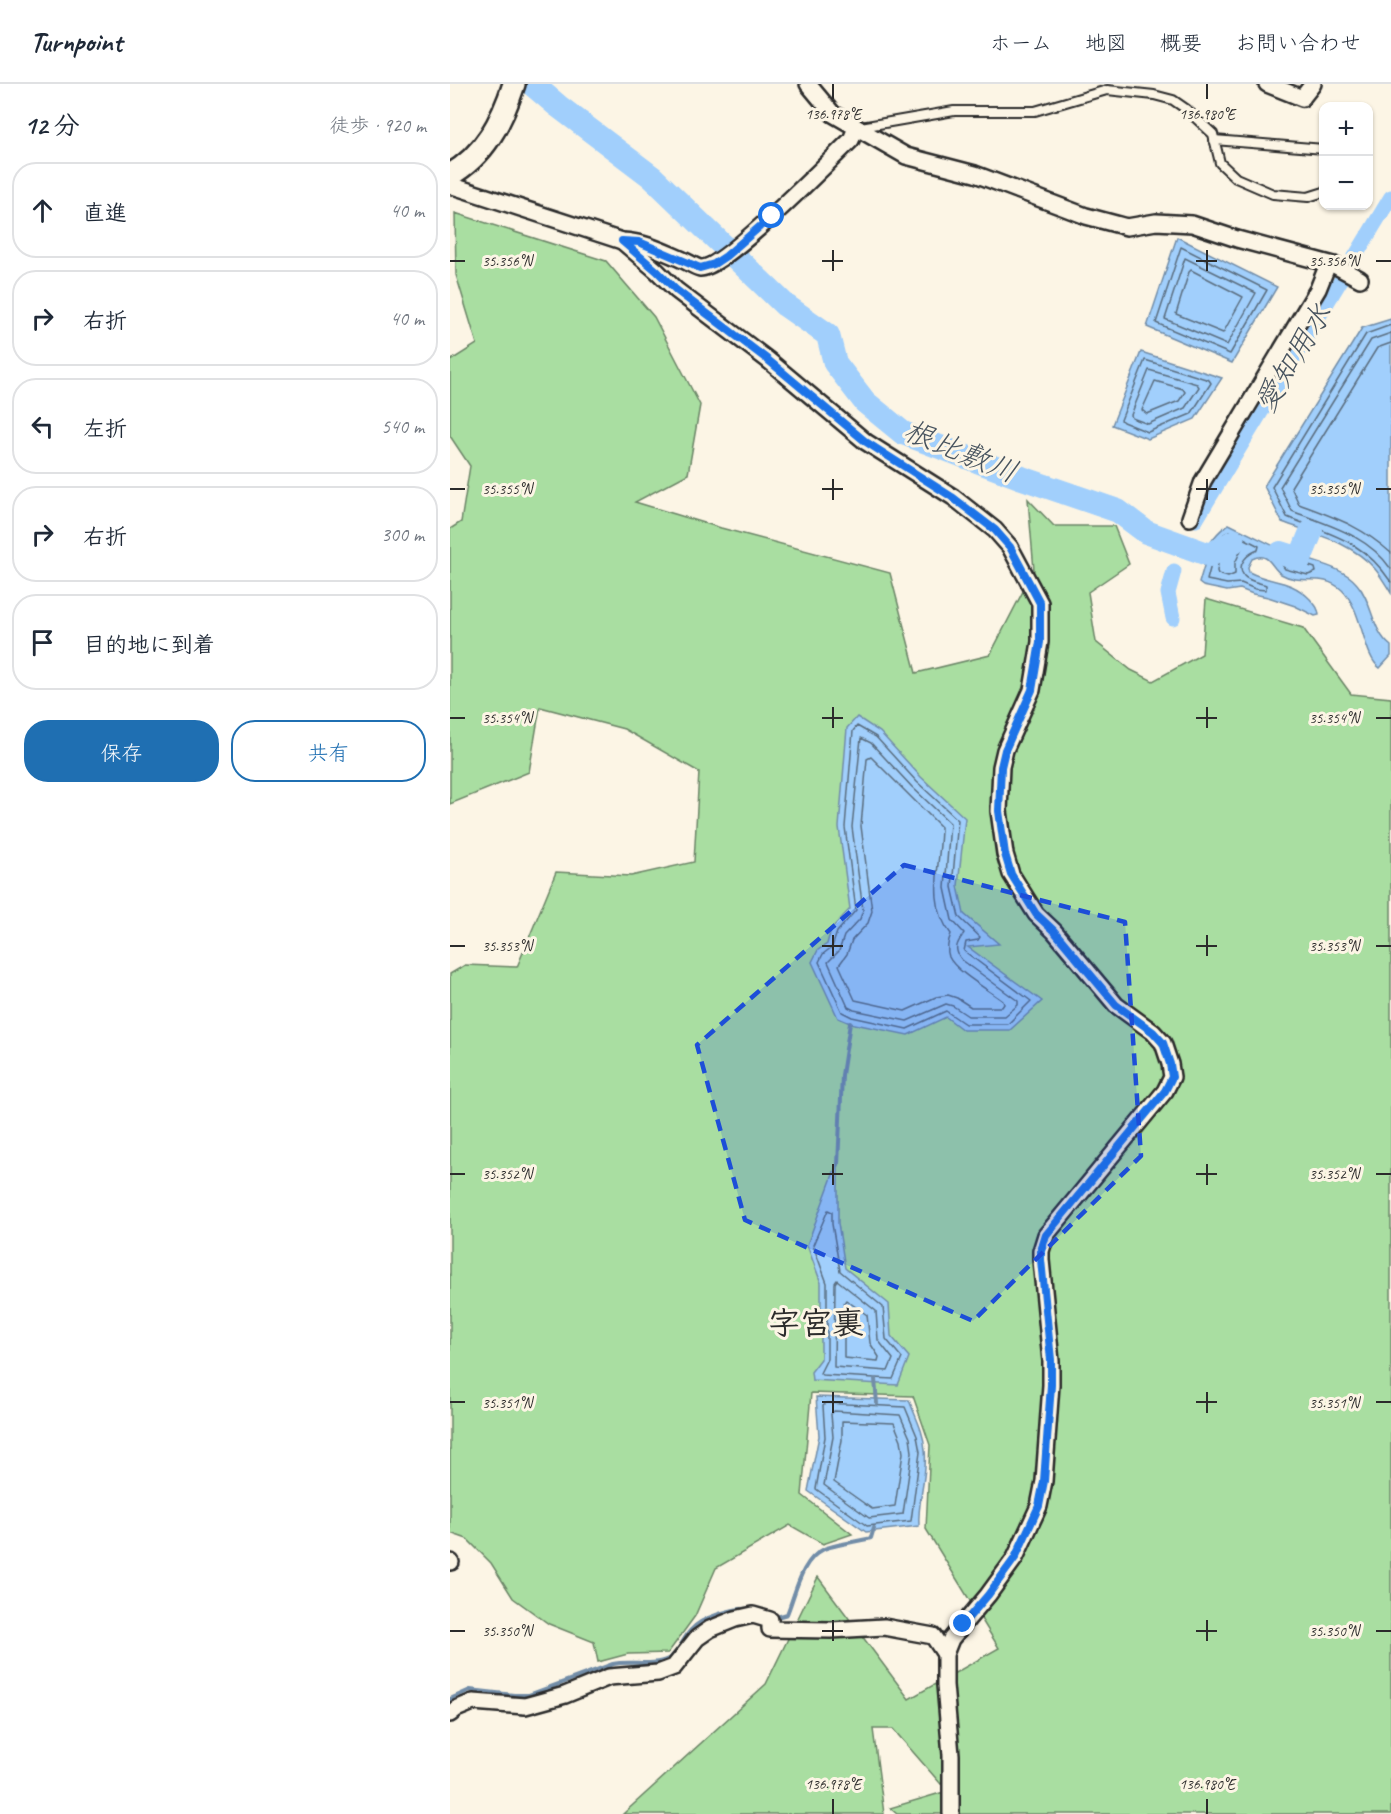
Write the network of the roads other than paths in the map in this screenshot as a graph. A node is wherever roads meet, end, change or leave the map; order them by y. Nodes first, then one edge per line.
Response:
1 (1268, 84) edge
2 (1313, 84) edge
3 (514, 85) edge
4 (812, 85) edge
5 (856, 128) junction
6 (1214, 140) junction
7 (1319, 149) edge
8 (450, 175) edge
9 (450, 185) edge
10 (1319, 193) edge
11 (622, 241) junction
12 (1331, 264) junction
13 (1360, 279) dead end
14 (1190, 518) dead end
15 (945, 1654) junction
16 (450, 1714) edge
17 (951, 1814) edge

1 - 2 street
3 - 8 street
4 - 5 street
5 - 6 lane
5 - 11 street
5 - 12 street
6 - 7 lane
6 - 10 lane
9 - 11 street
11 - 15 street
12 - 13 street
12 - 14 street
15 - 16 street
15 - 17 street

